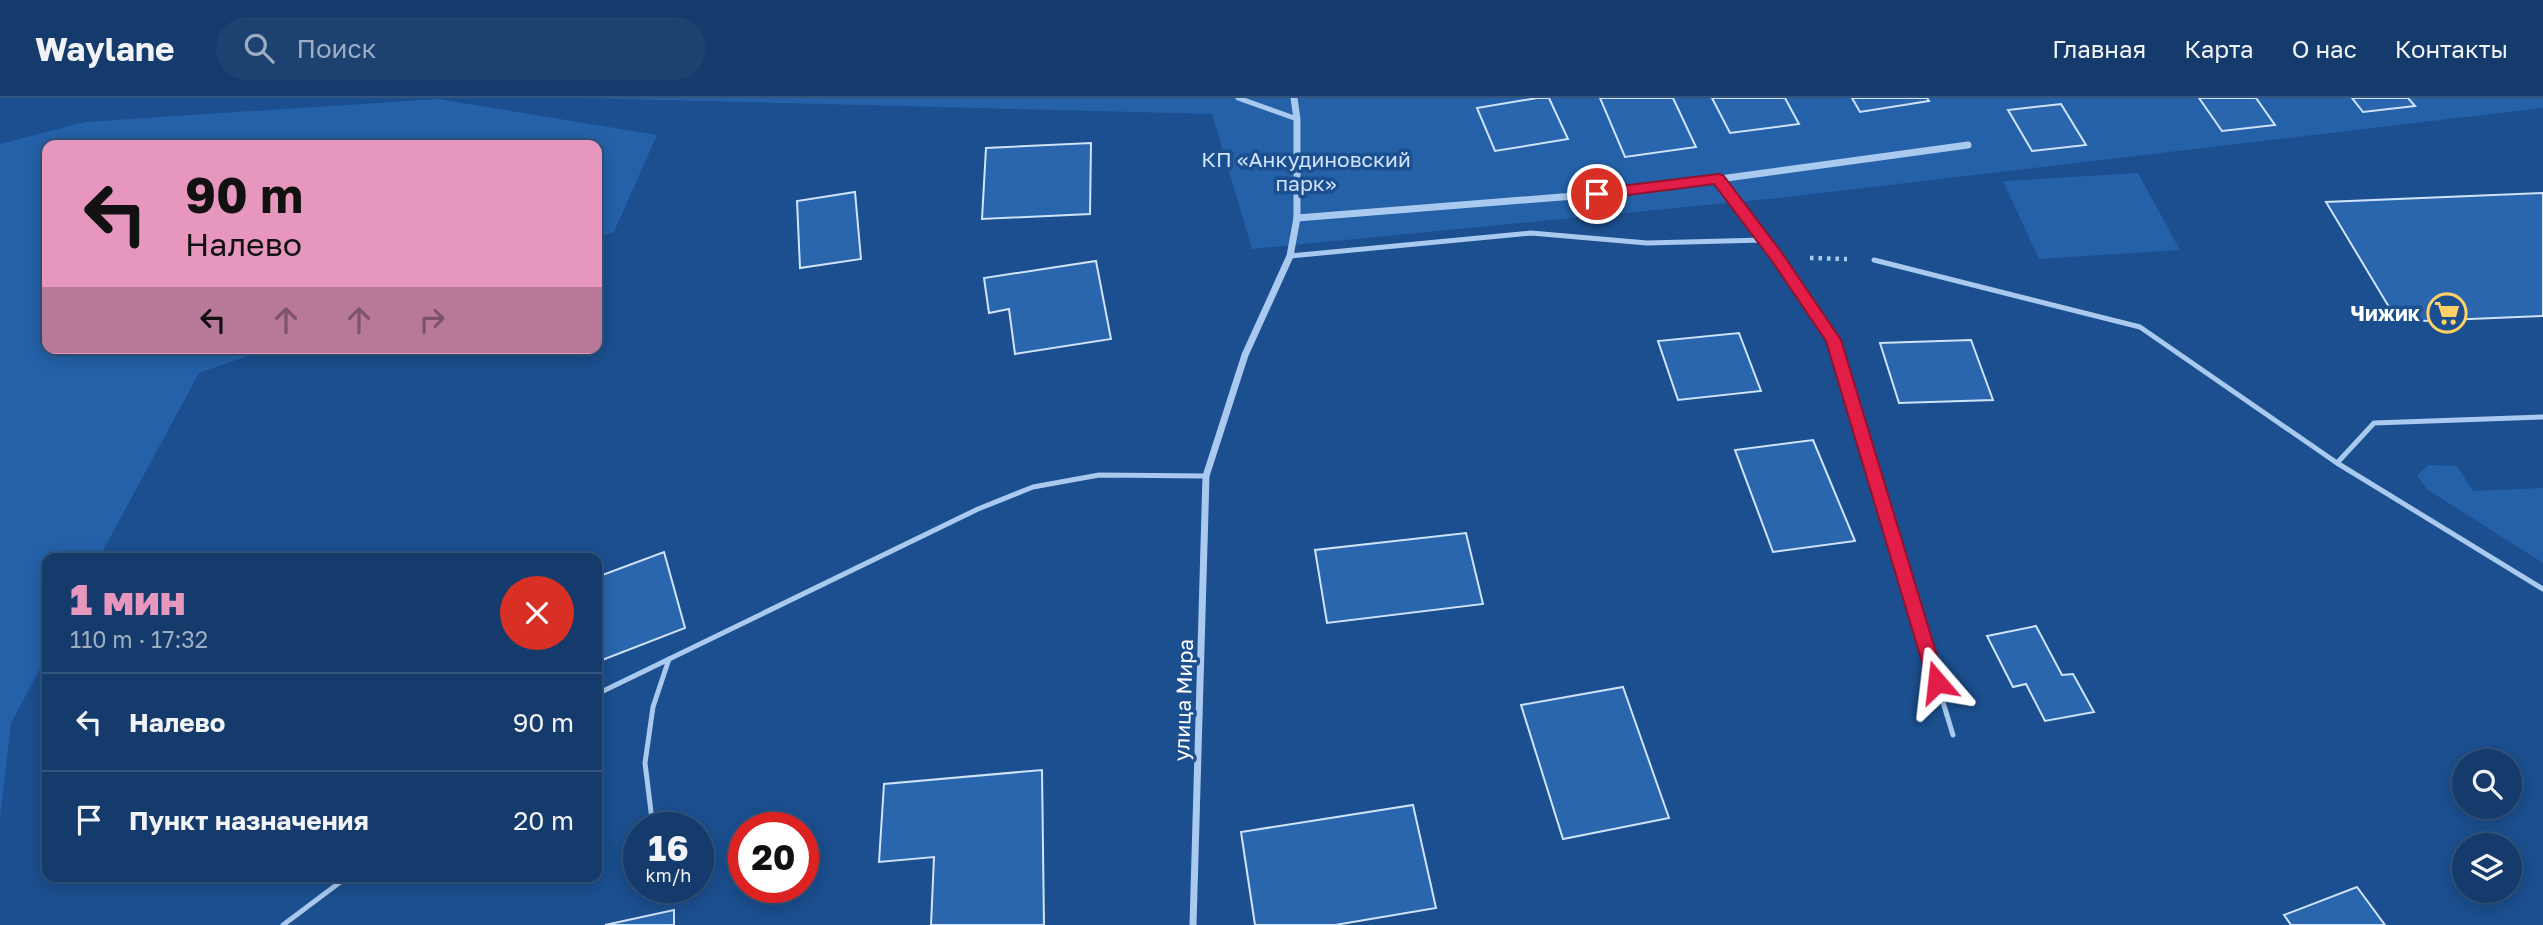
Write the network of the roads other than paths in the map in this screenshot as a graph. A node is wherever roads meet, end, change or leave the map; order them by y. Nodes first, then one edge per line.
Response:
1 (1238, 98) edge
2 (1294, 98) edge
3 (1297, 119) junction
4 (1969, 145) dead end
5 (1718, 179) junction
6 (1297, 218) junction
7 (1764, 240) junction
8 (1290, 256) junction
9 (1874, 260) road end
10 (2543, 417) edge
11 (2337, 463) junction
12 (1206, 476) junction
13 (2543, 589) edge
14 (669, 660) junction
15 (602, 692) edge
16 (1953, 735) dead end
17 (651, 812) edge
18 (340, 882) edge
19 (283, 925) edge
20 (1193, 925) edge

1 - 3 lane
2 - 3 street, улица Мира
3 - 6 street, улица Мира
4 - 5 street
5 - 6 street
5 - 7 lane
6 - 8 street, улица Мира
7 - 8 lane
7 - 16 lane
8 - 12 street, улица Мира
9 - 11 lane
10 - 11 lane
11 - 13 lane
12 - 14 lane
12 - 20 street, улица Мира
14 - 15 lane
14 - 17 lane
18 - 19 lane

